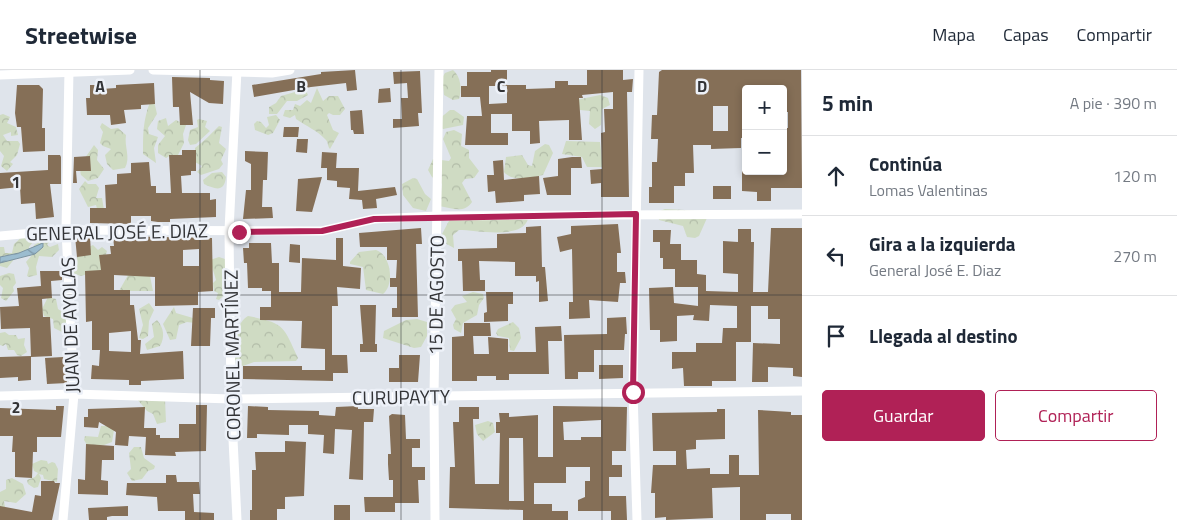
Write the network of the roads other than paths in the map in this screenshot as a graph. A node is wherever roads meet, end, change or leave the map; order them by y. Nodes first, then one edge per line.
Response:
1 (130, 70) edge
2 (153, 70) edge
3 (290, 70) edge
4 (438, 70) edge
5 (639, 70) edge
6 (69, 71) edge
7 (237, 71) edge
8 (0, 75) edge
9 (636, 214) junction
10 (802, 214) edge
11 (437, 216) junction
12 (66, 230) junction
13 (229, 230) junction
14 (0, 236) edge
15 (802, 391) edge
16 (633, 392) junction
17 (74, 394) junction
18 (0, 396) edge
19 (434, 396) junction
20 (231, 399) junction
21 (63, 520) edge
22 (237, 520) edge
23 (435, 520) edge
24 (637, 520) edge

1 - 6 street
2 - 7 street
3 - 7 street
4 - 11 street, 15 DE AGOSTO
5 - 9 street
6 - 8 street
6 - 12 street, JUAN DE AYOLAS
7 - 13 street, CORONEL MARTÍNEZ
9 - 10 street, GENERAL JOSÉ E. DIAZ
9 - 11 street, GENERAL JOSÉ E. DIAZ
9 - 16 street
11 - 13 street, GENERAL JOSÉ E. DIAZ
11 - 19 street, 15 DE AGOSTO
12 - 13 street, GENERAL JOSÉ E. DIAZ
12 - 14 street, GENERAL JOSÉ E. DIAZ
12 - 17 street, JUAN DE AYOLAS
13 - 20 street, CORONEL MARTÍNEZ
15 - 16 street, CURUPAYTY
16 - 19 street, CURUPAYTY
16 - 24 street
17 - 18 street, CURUPAYTY
17 - 20 street, CURUPAYTY
17 - 21 street, JUAN DE AYOLAS
19 - 20 street, CURUPAYTY
19 - 23 street, 15 DE AGOSTO
20 - 22 street, CORONEL MARTÍNEZ

